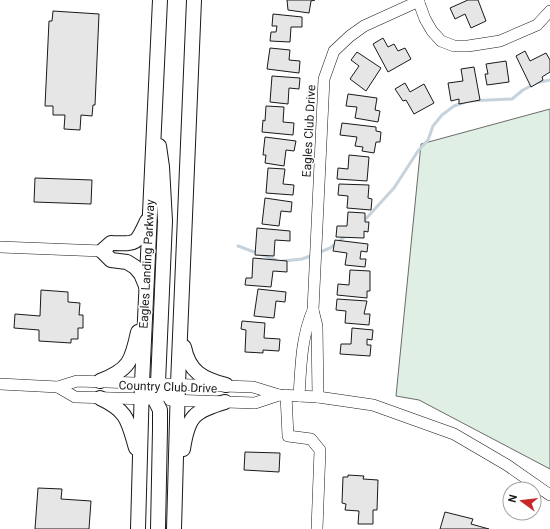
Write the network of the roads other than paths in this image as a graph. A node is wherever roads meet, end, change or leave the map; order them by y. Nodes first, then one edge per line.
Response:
1 (160, 0) edge
2 (194, 0) edge
3 (419, 0) edge
4 (550, 11) edge
5 (154, 116) junction
6 (149, 215) junction
7 (0, 247) edge
8 (102, 251) junction
9 (146, 284) junction
10 (312, 310) junction
11 (181, 332) junction
12 (100, 381) junction
13 (142, 382) junction
14 (158, 383) junction
15 (0, 384) edge
16 (178, 384) junction
17 (226, 386) junction
18 (58, 387) junction
19 (283, 395) junction
20 (299, 396) junction
21 (318, 397) junction
22 (100, 398) junction
23 (148, 399) junction
24 (178, 400) junction
25 (225, 402) junction
26 (140, 462) junction
27 (550, 495) edge
28 (175, 505) junction
29 (138, 529) edge
30 (158, 529) edge
31 (174, 529) edge
32 (317, 529) edge

1 - 5 main road, Eagles Landing Parkway
2 - 11 main road
3 - 4 street, Eagles Club Drive
3 - 10 street, Eagles Club Drive
5 - 6 main road, Eagles Landing Parkway
5 - 14 main road
6 - 8 main road
6 - 9 main road, Eagles Landing Parkway
7 - 8 street
8 - 9 main road
9 - 12 main road
9 - 13 main road, Eagles Landing Parkway
10 - 20 street
10 - 21 street
11 - 16 main road
11 - 17 main road
12 - 13 street, Country Club Drive
12 - 18 street, Country Club Drive
13 - 14 street, Country Club Drive
13 - 23 main road, Eagles Landing Parkway
14 - 16 street, Country Club Drive
14 - 24 main road
15 - 18 street, Country Club Drive
16 - 17 street, Country Club Drive
16 - 24 main road
17 - 19 street, Country Club Drive
18 - 22 street, Country Club Drive
19 - 20 street, Country Club Drive
19 - 25 street, Country Club Drive
19 - 32 street
20 - 21 street, Country Club Drive
21 - 27 street, Country Club Drive
22 - 23 street, Country Club Drive
22 - 26 main road
23 - 24 street, Country Club Drive
23 - 26 main road, Eagles Landing Parkway
23 - 30 main road
24 - 25 street, Country Club Drive
24 - 28 main road
25 - 28 main road
26 - 29 main road, Eagles Landing Parkway
28 - 31 main road

